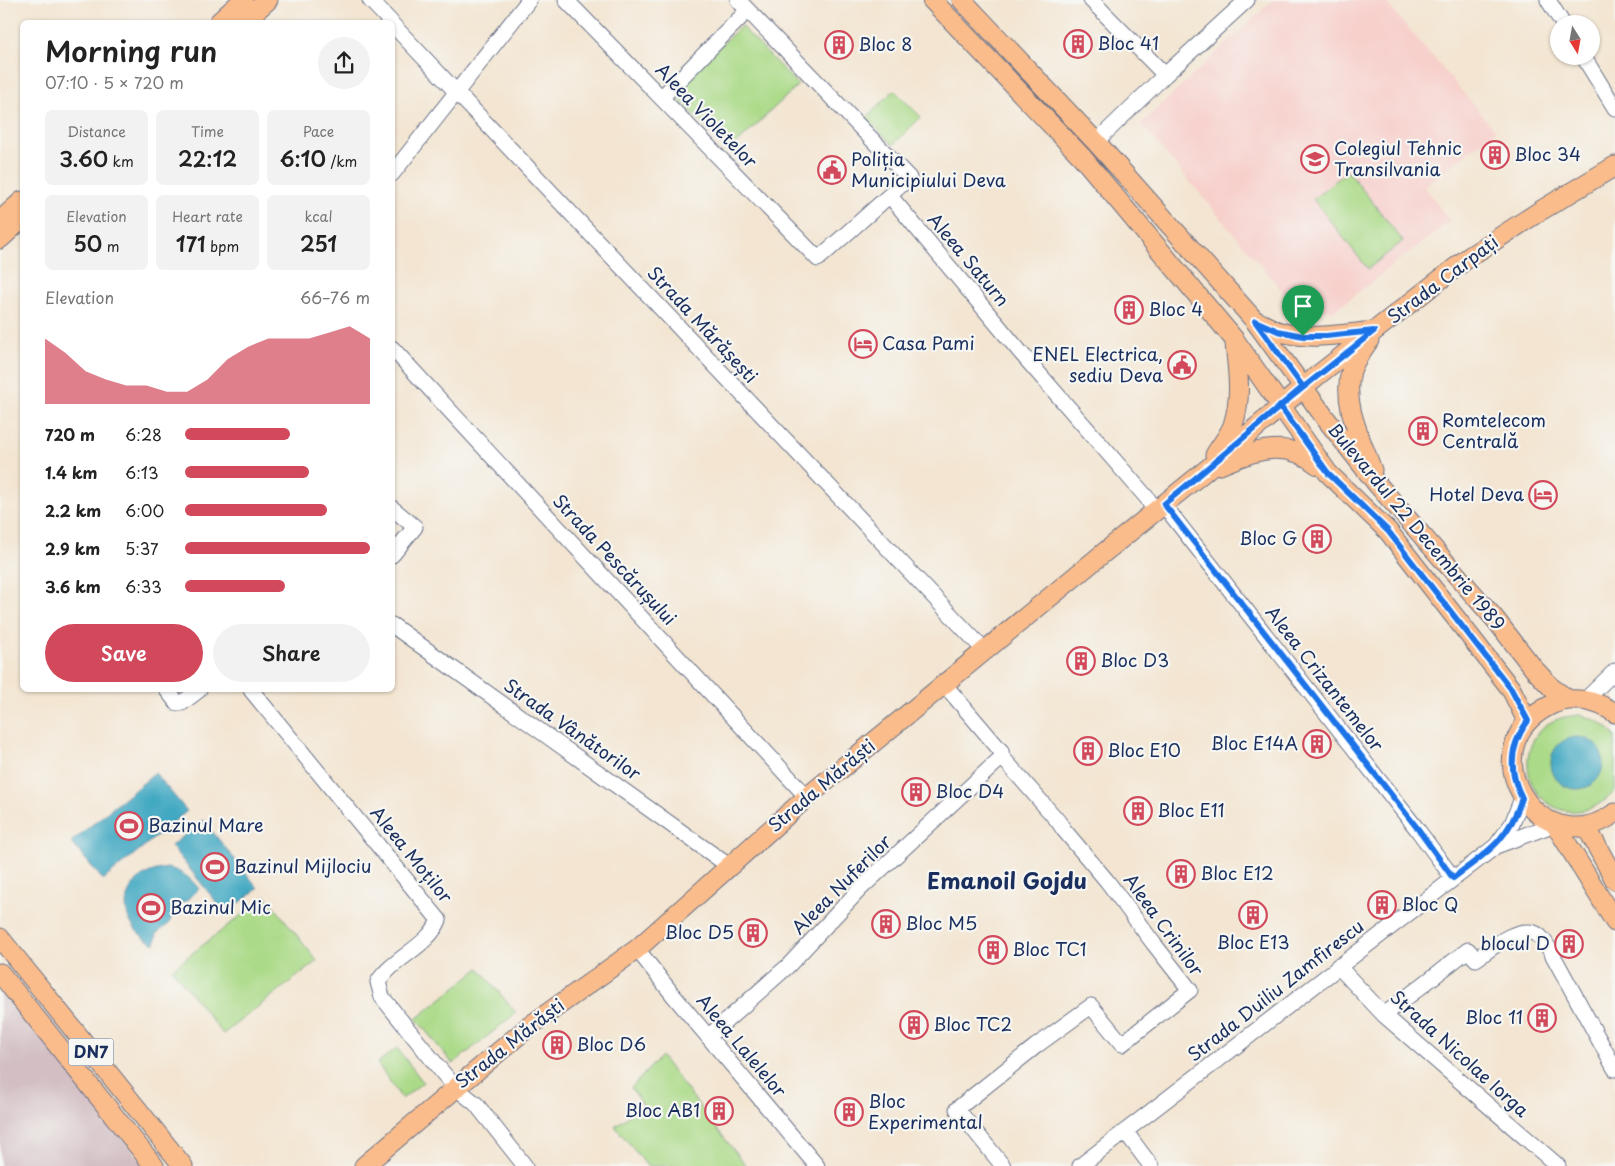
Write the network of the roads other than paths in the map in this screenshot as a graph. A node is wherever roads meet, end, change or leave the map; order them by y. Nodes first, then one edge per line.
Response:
1 (243, 0) edge
2 (268, 0) edge
3 (370, 0) edge
4 (529, 0) edge
5 (566, 0) edge
6 (932, 0) edge
7 (962, 0) edge
8 (1091, 0) edge
9 (1247, 0) edge
10 (1548, 0) edge
11 (743, 5) edge
12 (1557, 15) edge
13 (220, 20) edge
14 (245, 20) edge
15 (389, 20) edge
16 (395, 26) edge
17 (1589, 65) edge
18 (1165, 76) junction
19 (456, 91) junction
20 (662, 97) junction
21 (1615, 108) edge
22 (1096, 142) junction
23 (1615, 166) edge
24 (395, 170) edge
25 (890, 196) junction
26 (20, 202) edge
27 (0, 221) edge
28 (20, 221) edge
29 (0, 239) edge
30 (1255, 321) junction
31 (1374, 331) junction
32 (1234, 339) junction
33 (395, 351) edge
34 (1303, 387) junction
35 (1280, 406) junction
36 (1205, 472) junction
37 (1328, 473) junction
38 (1377, 484) junction
39 (1159, 508) junction
40 (395, 510) edge
41 (395, 551) edge
42 (395, 627) edge
43 (985, 651) junction
44 (1615, 671) edge
45 (944, 684) junction
46 (169, 692) edge
47 (196, 692) edge
48 (253, 692) edge
49 (1577, 700) junction
50 (1615, 713) edge
51 (1528, 721) junction
52 (1002, 757) junction
53 (807, 797) junction
54 (1522, 798) junction
55 (1615, 814) edge
56 (1555, 824) junction
57 (1586, 826) junction
58 (1496, 846) junction
59 (729, 866) junction
60 (1453, 878) junction
61 (1615, 880) edge
62 (1615, 922) edge
63 (0, 938) edge
64 (637, 949) junction
65 (1338, 966) junction
66 (0, 972) edge
67 (1384, 1015) junction
68 (708, 1037) junction
69 (1615, 1069) edge
70 (455, 1087) junction
71 (1125, 1131) junction
72 (154, 1166) edge
73 (183, 1166) edge
74 (364, 1166) edge
75 (525, 1166) edge
76 (817, 1166) edge
77 (1002, 1166) edge
78 (1080, 1166) edge
79 (1152, 1166) edge
80 (1558, 1166) edge

1 - 13 main road
2 - 14 main road
3 - 15 street, Strada Mărășești
4 - 19 street
5 - 20 street, Aleea Violetelor
6 - 32 main road, Bulevardul 22 Decembrie 1989
7 - 22 main road, Bulevardul 22 Decembrie 1989
8 - 18 street
9 - 18 street
10 - 12 street
11 - 20 street
11 - 25 street
16 - 19 street, Strada Mărășești
17 - 21 street
18 - 22 street
19 - 24 street
19 - 43 street, Strada Mărășești
20 - 25 street, Aleea Violetelor
22 - 30 main road, Bulevardul 22 Decembrie 1989
23 - 31 main road, Strada Carpați
25 - 39 street, Aleea Saturn
26 - 27 main road
28 - 29 main road
30 - 31 main road
30 - 34 main road, Bulevardul 22 Decembrie 1989
31 - 34 main road, Strada Carpați
31 - 38 main road
32 - 35 main road, Bulevardul 22 Decembrie 1989
32 - 36 main road
33 - 53 street, Strada Pescărușului
34 - 35 main road, Strada Carpați
34 - 38 main road, Bulevardul 22 Decembrie 1989
35 - 36 main road, Strada Mărăști
35 - 37 main road, Bulevardul 22 Decembrie 1989
36 - 37 main road
36 - 39 main road, Strada Mărăști
37 - 51 main road, Bulevardul 22 Decembrie 1989
38 - 49 main road, Bulevardul 22 Decembrie 1989
39 - 43 main road, Strada Mărăști
39 - 60 street, Aleea Crizantemelor
40 - 41 street
42 - 59 street, Strada Vânătorilor
43 - 45 main road, Strada Mărăști
44 - 49 street
45 - 52 street, Aleea Crinilor
45 - 53 main road, Strada Mărăști
46 - 47 street
48 - 70 street, Aleea Moților
49 - 50 main road, Bulevardul 22 Decembrie 1989
49 - 51 main road
51 - 54 main road
52 - 68 street, Aleea Nuferilor
52 - 77 street, Aleea Crinilor
53 - 59 main road, Strada Mărăști
54 - 56 main road
54 - 58 street
55 - 57 main road
56 - 57 main road
56 - 58 street
56 - 62 main road
57 - 61 main road
58 - 60 street, Strada Duiliu Zamfirescu
59 - 64 main road, Strada Mărăști
60 - 65 street, Strada Duiliu Zamfirescu
63 - 73 main road, DN7
64 - 68 street, Aleea Lalelelor
64 - 70 main road, Strada Mărăști
65 - 67 street, Strada Nicolae Iorga
65 - 71 street, Strada Duiliu Zamfirescu
66 - 72 main road, DN7
67 - 69 street
67 - 80 street, Strada Nicolae Iorga
68 - 76 street, Aleea Lalelelor
70 - 74 main road, Strada Mărăști
70 - 75 street
71 - 78 street, Strada Duiliu Zamfirescu
71 - 79 street

